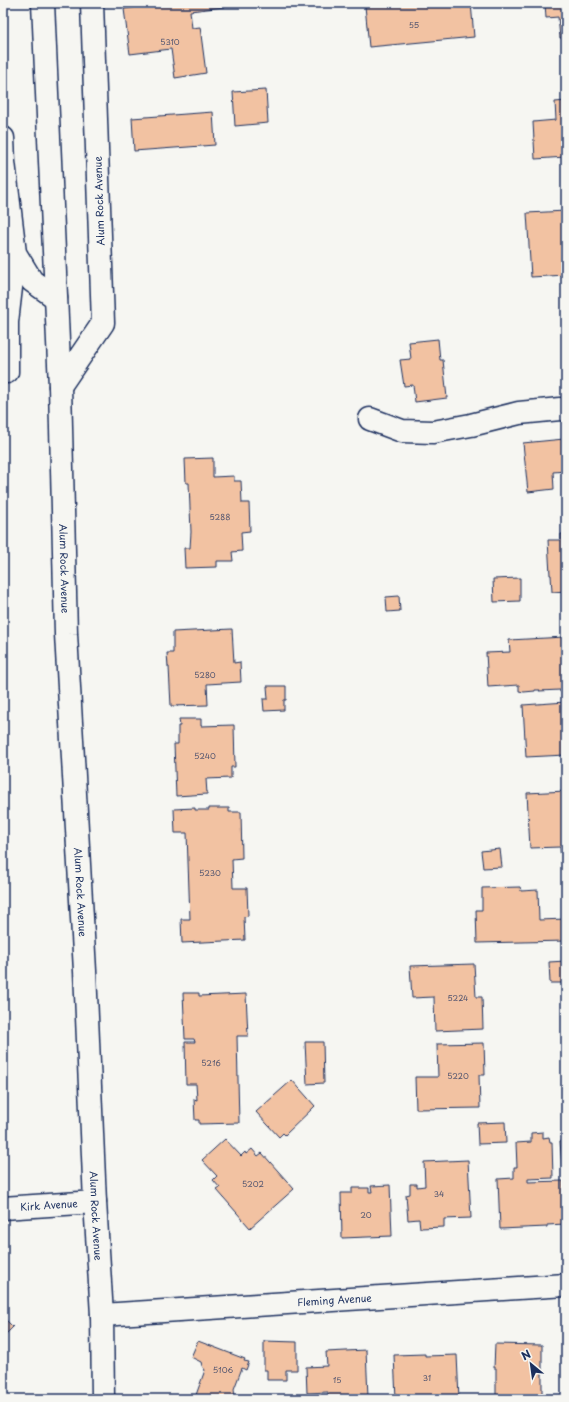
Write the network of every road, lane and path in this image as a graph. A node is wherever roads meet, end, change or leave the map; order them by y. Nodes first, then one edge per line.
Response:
1 (43, 3) edge
2 (92, 3) edge
3 (3, 138) edge
4 (3, 162) edge
5 (15, 253) junction
6 (56, 298) junction
7 (7, 372) dead end
8 (60, 386) junction
9 (566, 410) edge
10 (370, 419) dead end
11 (94, 1202) junction
12 (3, 1208) edge
13 (566, 1285) edge
14 (102, 1315) junction
15 (103, 1399) edge

1 - 6 main road, Alum Rock Avenue
2 - 8 main road, Alum Rock Avenue
3 - 4 main road
4 - 5 main road
5 - 6 main road
5 - 7 main road
6 - 8 main road, Alum Rock Avenue
8 - 11 main road, Alum Rock Avenue
9 - 10 main road
11 - 12 main road, Kirk Avenue
11 - 14 main road, Alum Rock Avenue
13 - 14 main road, Fleming Avenue
14 - 15 main road, Alum Rock Avenue

